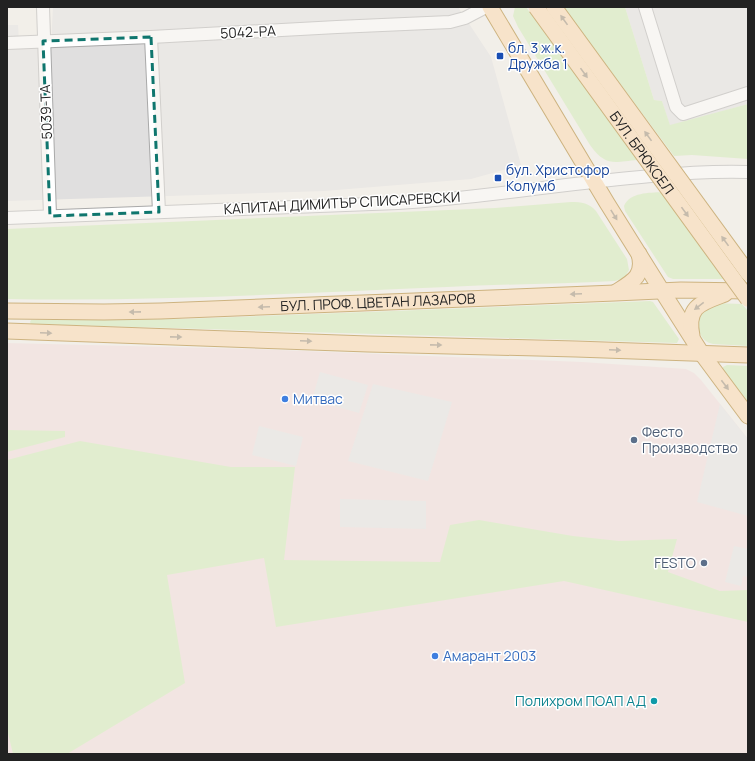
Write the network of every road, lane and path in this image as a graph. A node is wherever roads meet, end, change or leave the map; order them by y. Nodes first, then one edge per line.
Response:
1 (43, 7) edge
2 (486, 7) edge
3 (490, 7) edge
4 (536, 7) edge
5 (554, 7) edge
6 (645, 7) edge
7 (151, 38) junction
8 (43, 41) junction
9 (7, 42) edge
10 (748, 93) edge
11 (748, 172) edge
12 (595, 181) junction
13 (159, 212) junction
14 (50, 216) junction
15 (7, 218) edge
16 (638, 253) junction
17 (748, 273) edge
18 (662, 291) junction
19 (733, 291) junction
20 (748, 291) edge
21 (615, 293) junction
22 (748, 298) edge
23 (7, 311) edge
24 (7, 331) edge
25 (692, 339) junction
26 (702, 354) junction
27 (748, 355) edge
28 (748, 416) edge

1 - 8 street, 5039-ТА
2 - 7 street, 5042-РА
3 - 12 main road
4 -> 22 main road, БУЛ. БРЮКСЕЛ, bridge
17 -> 5 main road, БУЛ. БРЮКСЕЛ, bridge
6 - 10 street
7 - 8 street, 5042-РА
7 - 13 street
8 - 9 street, 5042-РА
8 - 14 street, 5039-ТА
11 - 12 street, КАПИТАН ДИМИТЪР СПИСАРЕВСКИ
12 - 13 street, КАПИТАН ДИМИТЪР СПИСАРЕВСКИ
12 -> 16 main road
13 - 14 street, КАПИТАН ДИМИТЪР СПИСАРЕВСКИ
14 - 15 street, КАПИТАН ДИМИТЪР СПИСАРЕВСКИ
16 - 18 main road
16 - 21 main road
18 - 19 main road, БУЛ. ПРОФ. ЦВЕТАН ЛАЗАРОВ
18 - 21 main road, БУЛ. ПРОФ. ЦВЕТАН ЛАЗАРОВ
18 - 25 main road
19 - 20 main road, БУЛ. ПРОФ. ЦВЕТАН ЛАЗАРОВ
19 -> 25 main road
21 -> 23 main road, БУЛ. ПРОФ. ЦВЕТАН ЛАЗАРОВ
24 -> 26 main road
25 - 26 main road
26 - 27 main road
26 -> 28 main road

